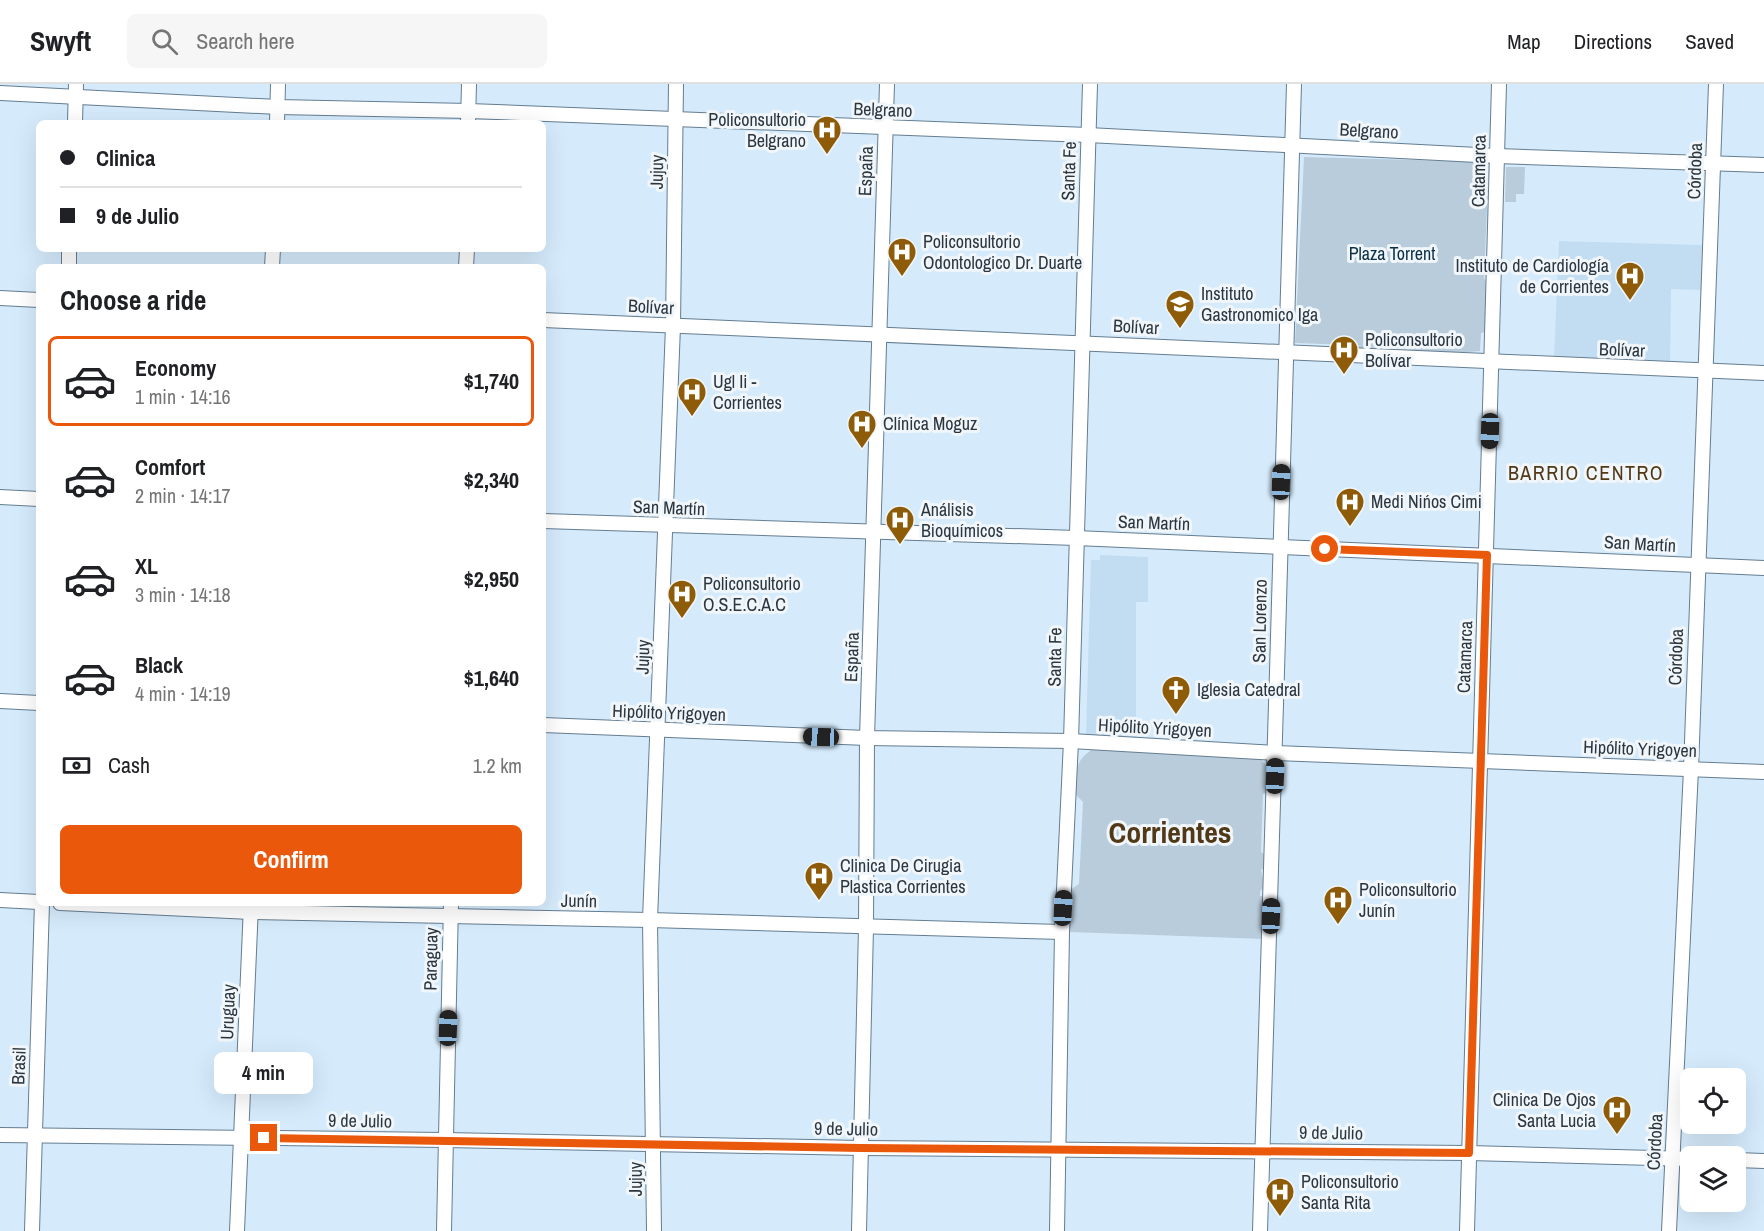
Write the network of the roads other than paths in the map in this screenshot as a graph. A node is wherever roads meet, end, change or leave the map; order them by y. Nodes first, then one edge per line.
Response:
1 (278, 84) edge
2 (469, 84) edge
3 (676, 84) edge
4 (887, 84) edge
5 (1090, 84) edge
6 (1294, 84) edge
7 (1499, 84) edge
8 (1716, 84) edge
9 (76, 90) edge
10 (0, 93) edge
11 (278, 107) junction
12 (469, 117) edge
13 (75, 120) edge
14 (277, 120) edge
15 (676, 121) junction
16 (885, 128) junction
17 (1088, 135) junction
18 (1292, 145) junction
19 (1497, 156) junction
20 (1714, 163) junction
21 (1764, 165) edge
22 (0, 298) edge
23 (36, 300) edge
24 (546, 320) edge
25 (673, 326) junction
26 (880, 335) junction
27 (1082, 343) junction
28 (1286, 352) junction
29 (1492, 363) junction
30 (1705, 371) junction
31 (1764, 373) edge
32 (0, 497) edge
33 (36, 499) edge
34 (546, 520) edge
35 (667, 526) junction
36 (874, 533) junction
37 (1076, 538) junction
38 (1279, 547) junction
39 (1487, 555) junction
40 (1697, 565) junction
41 (1764, 567) edge
42 (0, 701) edge
43 (36, 703) edge
44 (546, 725) edge
45 (658, 731) junction
46 (867, 738) junction
47 (1071, 741) junction
48 (1276, 753) junction
49 (1480, 762) junction
50 (1691, 769) junction
51 (1764, 772) edge
52 (0, 900) edge
53 (36, 902) edge
54 (40, 906) edge
55 (175, 906) edge
56 (251, 908) edge
57 (450, 910) edge
58 (650, 920) junction
59 (866, 927) junction
60 (1062, 932) junction
61 (0, 1135) edge
62 (34, 1135) junction
63 (241, 1138) junction
64 (445, 1140) junction
65 (654, 1144) junction
66 (861, 1148) junction
67 (1059, 1148) junction
68 (1263, 1150) junction
69 (1469, 1153) junction
70 (1672, 1159) junction
71 (1680, 1159) edge
72 (1746, 1160) edge
73 (1764, 1161) edge
74 (32, 1231) edge
75 (237, 1231) edge
76 (444, 1231) edge
77 (654, 1231) edge
78 (859, 1231) edge
79 (1057, 1231) edge
80 (1260, 1231) edge
81 (1467, 1231) edge
82 (1669, 1231) edge

1 - 11 street
2 - 12 street
3 - 15 street, Jujuy
4 - 16 street, España
5 - 17 street, Santa Fe
6 - 18 street, San Lorenzo
7 - 19 street, Catamarca
8 - 20 street, Córdoba
9 - 10 street, Belgrano
9 - 11 street, Belgrano
9 - 13 street
11 - 12 street, Belgrano
11 - 14 street
12 - 15 street, Belgrano
15 - 16 street, Belgrano
15 - 25 street, Jujuy
16 - 17 street, Belgrano
16 - 26 street, España
17 - 18 street, Belgrano
17 - 27 street, Santa Fe
18 - 19 street, Belgrano
18 - 28 street, San Lorenzo
19 - 20 street, Belgrano
19 - 29 street, Catamarca
20 - 21 street, Belgrano
20 - 30 street, Córdoba
22 - 23 street
24 - 25 street, Bolívar
25 - 26 street, Bolívar
25 - 35 street, Jujuy
26 - 27 street, Bolívar
26 - 36 street, España
27 - 28 street, Bolívar
27 - 37 street, Santa Fe
28 - 29 street, Bolívar
28 - 38 street, San Lorenzo
29 - 30 street, Bolívar
29 - 39 street, Catamarca
30 - 31 street, Bolívar
30 - 40 street, Córdoba
32 - 33 street
34 - 35 street, San Martín
35 - 36 street, San Martín
35 - 45 street, Jujuy
36 - 37 street, San Martín
36 - 46 street, España
37 - 38 street, San Martín
37 - 47 street, Santa Fe
38 - 39 street, San Martín
38 - 48 street, San Lorenzo
39 - 40 street, San Martín
39 - 49 street, Catamarca
40 - 41 street, San Martín
40 - 50 street, Córdoba
42 - 43 street
44 - 45 street, Hipólito Yrigoyen
45 - 46 street, Hipólito Yrigoyen
45 - 58 street, Jujuy
46 - 47 street, Hipólito Yrigoyen
46 - 59 street, España
47 - 48 street, Hipólito Yrigoyen
47 - 60 street, Santa Fe
48 - 49 street, Hipólito Yrigoyen
48 - 68 street, San Lorenzo
49 - 50 street, Hipólito Yrigoyen
49 - 69 street, Catamarca
50 - 51 street, Hipólito Yrigoyen
50 - 70 street, Córdoba
52 - 53 street
54 - 62 street, Brasil
55 - 56 street, Junín
56 - 57 street, Junín
56 - 63 street, Uruguay
57 - 58 street, Junín
57 - 64 street, Paraguay
58 - 59 street, Junín
58 - 65 street, Jujuy
59 - 60 street, Junín
59 - 66 street, España
60 - 67 street, Santa Fe
61 - 62 street, 9 de Julio
62 - 63 street, 9 de Julio
62 - 74 street, Brasil
63 - 64 street, 9 de Julio
63 - 75 street, Uruguay
64 - 65 street, 9 de Julio
64 - 76 street, Paraguay
65 - 66 street, 9 de Julio
65 - 77 street, Jujuy
66 - 67 street, 9 de Julio
66 - 78 street, España
67 - 68 street, 9 de Julio
67 - 79 street, Santa Fe
68 - 69 street, 9 de Julio
68 - 80 street, San Lorenzo
69 - 70 street, 9 de Julio
69 - 81 street, Catamarca
70 - 71 street, 9 de Julio
70 - 82 street, Córdoba
72 - 73 street

